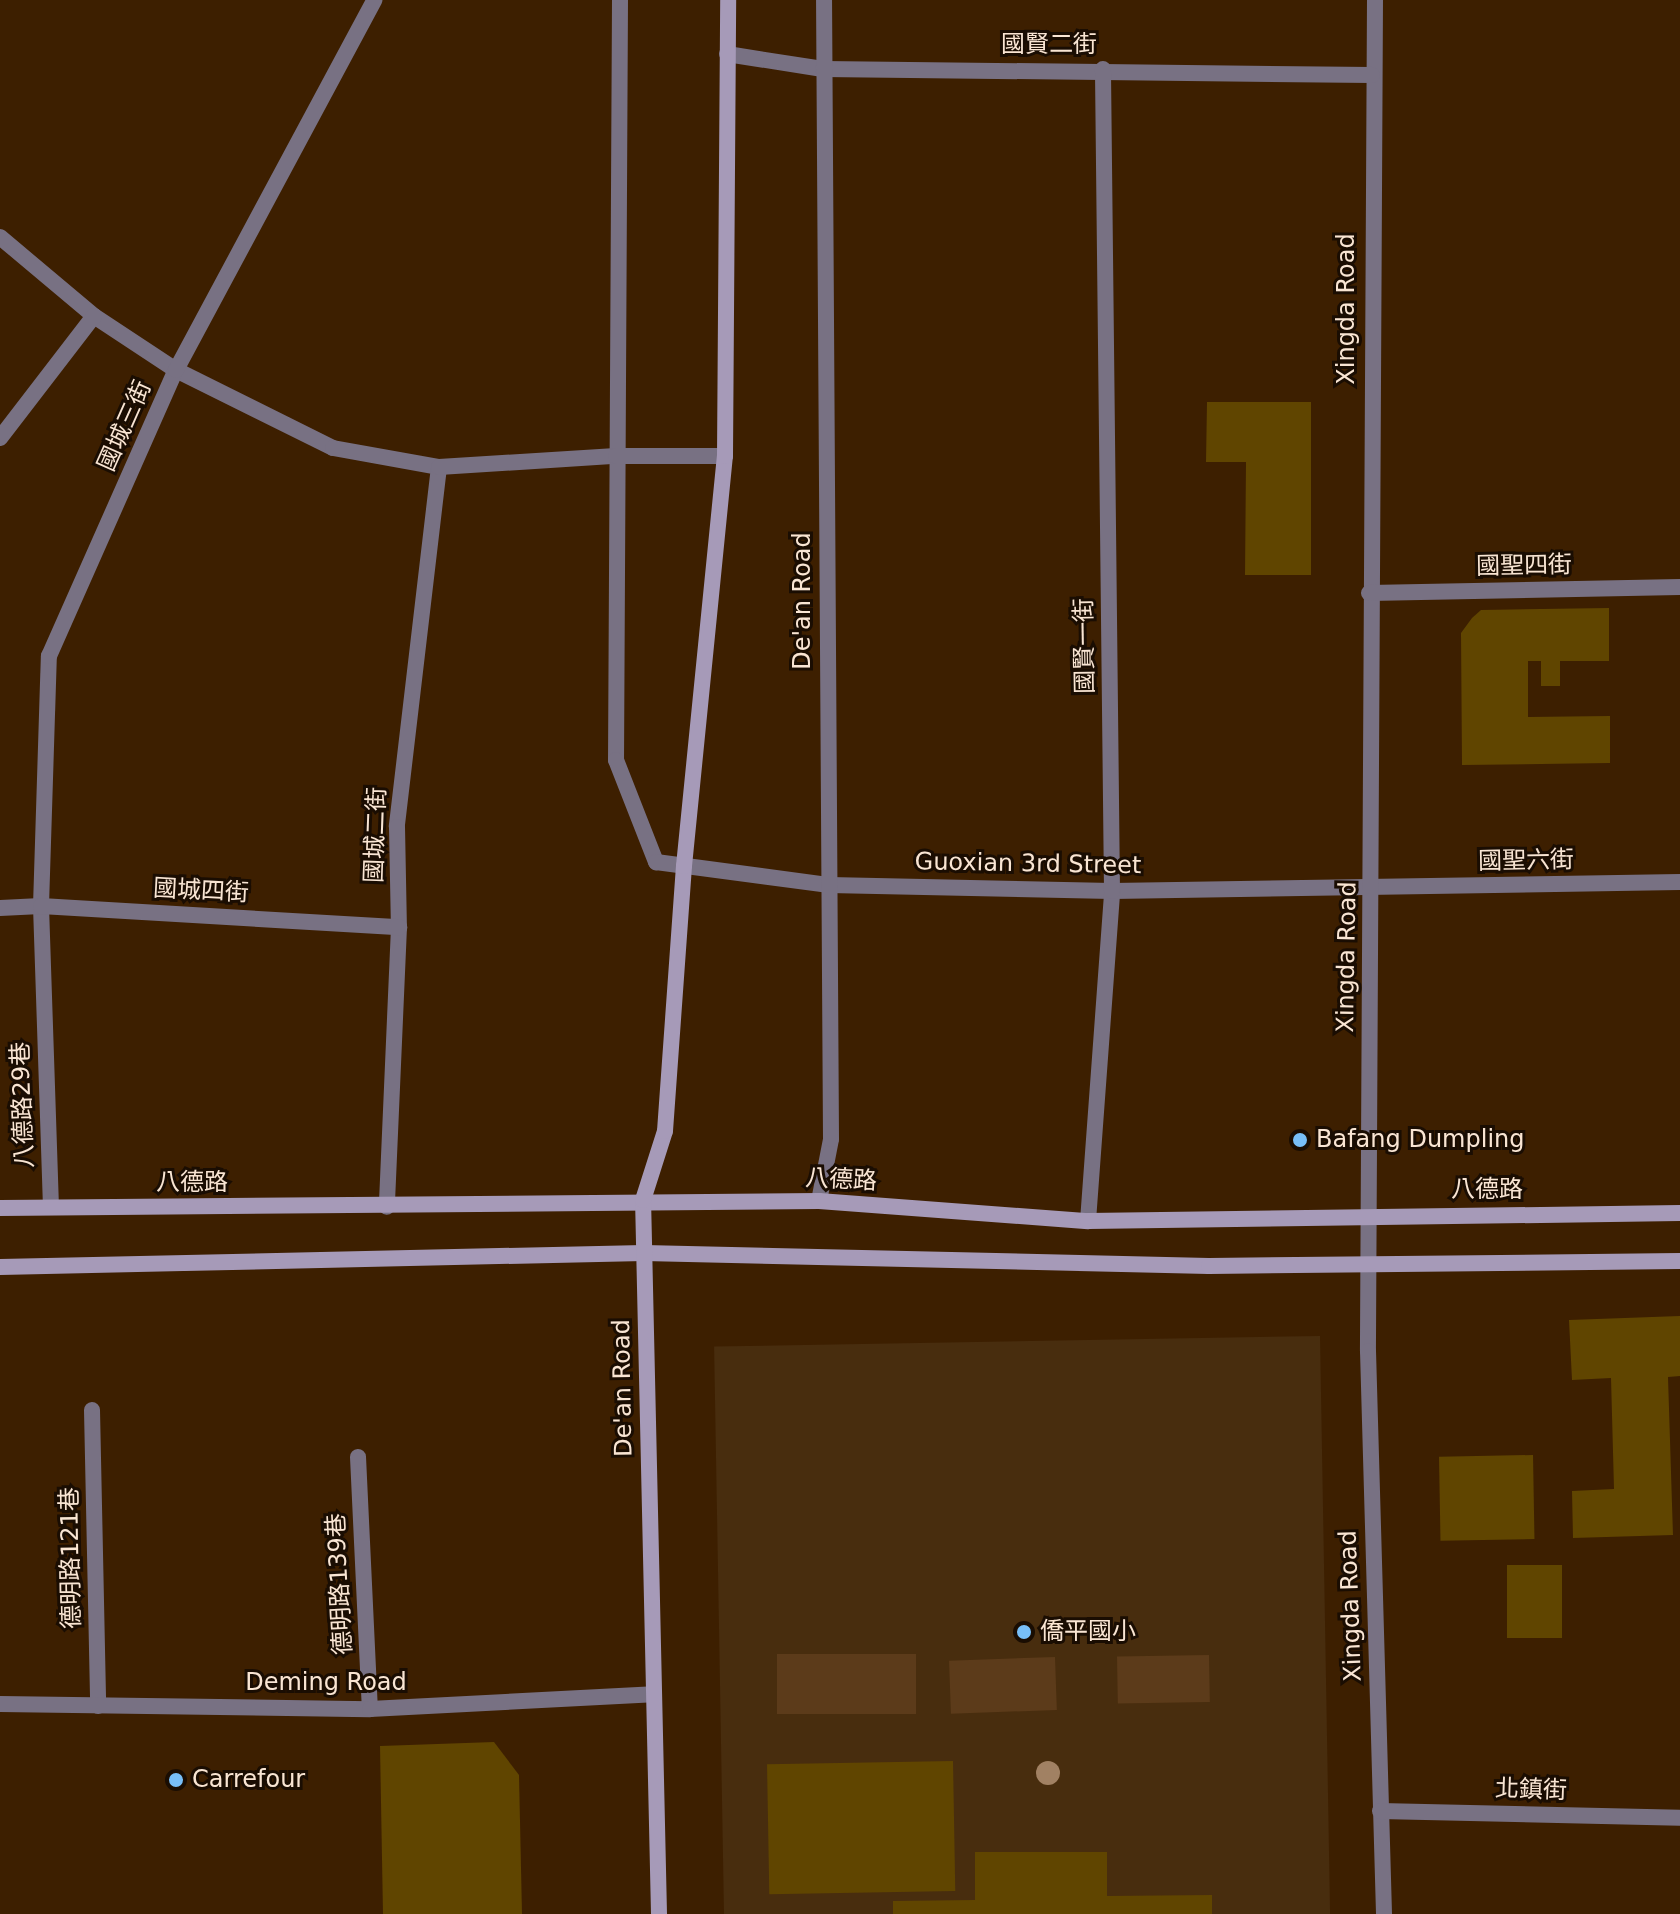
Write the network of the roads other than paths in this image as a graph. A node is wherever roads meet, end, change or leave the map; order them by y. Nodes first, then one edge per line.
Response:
1 (374, 0) edge
2 (620, 0) edge
3 (728, 0) edge
4 (824, 0) edge
5 (1375, 0) edge
6 (727, 54) junction
7 (823, 69) junction
8 (1103, 69) junction
9 (1372, 75) junction
10 (0, 237) edge
11 (94, 316) junction
12 (176, 370) junction
13 (0, 438) edge
14 (616, 456) junction
15 (725, 456) junction
16 (439, 467) junction
17 (1680, 587) edge
18 (1369, 593) junction
19 (684, 866) junction
20 (1680, 882) edge
21 (829, 885) junction
22 (1372, 887) junction
23 (1112, 891) junction
24 (41, 906) junction
25 (0, 908) edge
26 (399, 927) junction
27 (643, 1200) junction
28 (819, 1201) junction
29 (51, 1207) junction
30 (387, 1207) junction
31 (0, 1208) edge
32 (1680, 1213) edge
33 (1368, 1215) junction
34 (1088, 1221) junction
35 (644, 1253) junction
36 (1680, 1261) edge
37 (1369, 1264) junction
38 (0, 1267) edge
39 (92, 1410) dead end
40 (358, 1457) dead end
41 (653, 1694) junction
42 (0, 1704) edge
43 (98, 1706) junction
44 (370, 1709) junction
45 (1380, 1811) junction
46 (1680, 1818) edge
47 (659, 1914) edge
48 (1384, 1914) edge

1 - 12 street, 國城三街
2 - 14 street
3 - 6 street, De'an Road
4 - 7 street, De'an Road
5 - 9 street, Xingda Road
6 - 7 street, 國賢二街
6 - 15 street, De'an Road
7 - 8 street, 國賢二街
7 - 21 street, De'an Road
8 - 9 street, 國賢二街
8 - 23 street, 國賢一街
9 - 18 street, Xingda Road
10 - 11 street
11 - 12 street
11 - 13 street
12 - 16 street
12 - 24 street, 國城三街
14 - 15 street
14 - 16 street
14 - 19 street
15 - 19 street, De'an Road
16 - 26 street, 國城二街
17 - 18 street, 國聖四街
18 - 22 street, Xingda Road
19 - 21 street, Guoxian 3rd Street
19 - 27 street, De'an Road
20 - 22 street, 國聖六街
21 - 23 street, Guoxian 3rd Street
21 - 28 street, De'an Road
22 - 23 street, Guoxian 3rd Street
22 - 33 street, Xingda Road
23 - 34 street, 國賢一街
24 - 25 street, 國城四街
24 - 26 street, 國城四街
24 - 29 street, 八德路29巷
26 - 30 street, 國城二街
27 - 28 street, 八德路
27 - 30 street, 八德路
27 - 35 street, De'an Road
28 - 34 street, 八德路
29 - 30 street, 八德路
29 - 31 street, 八德路
32 - 33 street, 八德路
33 - 34 street, 八德路
33 - 37 street, Xingda Road
35 - 37 street
35 - 38 street
35 - 41 street, De'an Road
36 - 37 street
37 - 45 street, Xingda Road
39 - 43 street, 德明路121巷
40 - 44 street, 德明路139巷
41 - 44 street, Deming Road
41 - 47 street, De'an Road
42 - 43 street, Deming Road
43 - 44 street, Deming Road
45 - 46 street, 北鎮街
45 - 48 street, Xingda Road

